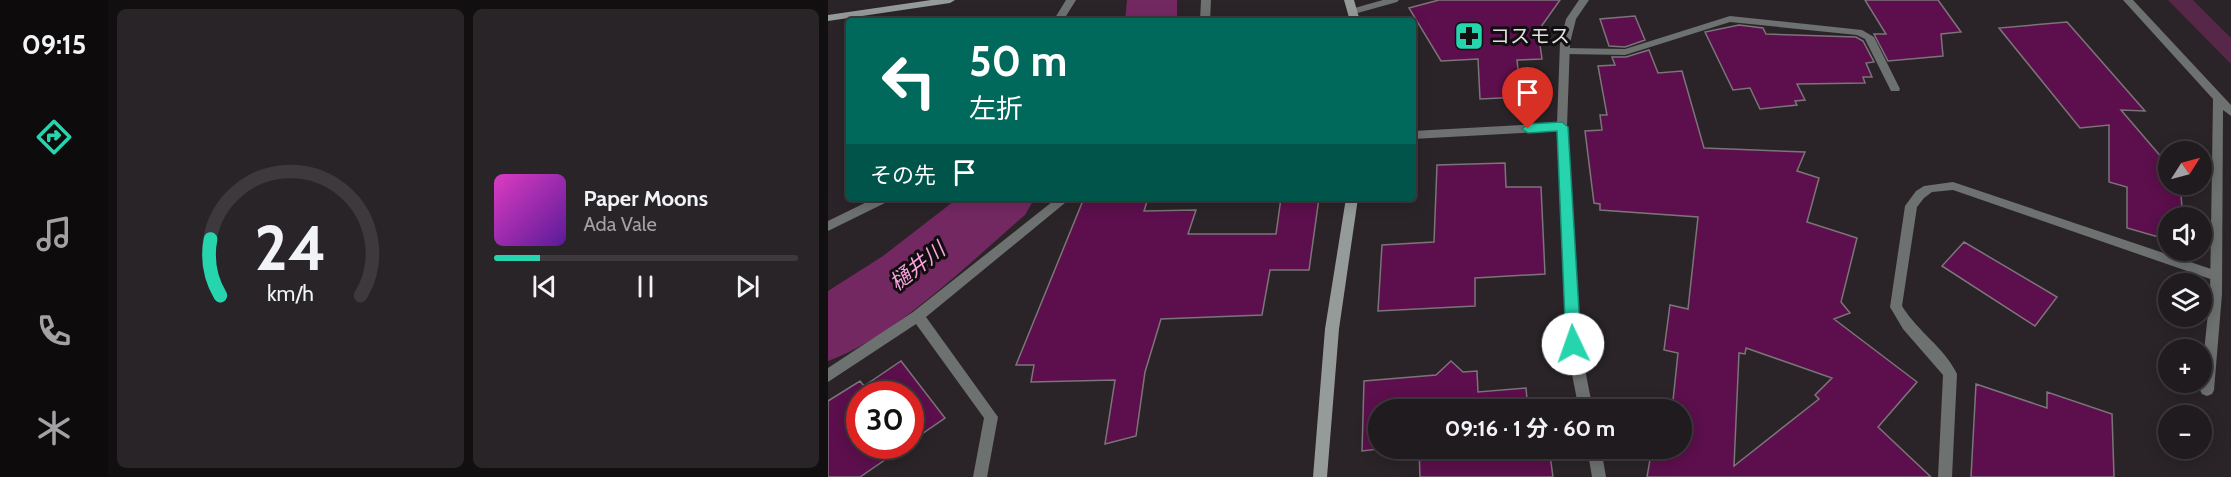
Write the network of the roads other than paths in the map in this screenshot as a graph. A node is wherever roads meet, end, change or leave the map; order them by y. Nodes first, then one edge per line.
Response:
1 (950, 0) edge
2 (1071, 0) edge
3 (1206, 0) edge
4 (1349, 0) edge
5 (1394, 0) edge
6 (1584, 0) edge
7 (2128, 0) edge
8 (1354, 16) edge
9 (828, 18) edge
10 (1060, 18) edge
11 (1205, 18) edge
12 (1565, 51) junction
13 (1895, 89) dead end
14 (2218, 98) junction
15 (2231, 112) edge
16 (1562, 127) junction
17 (1416, 135) edge
18 (879, 201) edge
19 (1061, 201) edge
20 (1352, 201) edge
21 (828, 226) edge
22 (2216, 276) junction
23 (918, 316) junction
24 (2210, 339) edge
25 (828, 376) edge
26 (1584, 399) edge
27 (1596, 459) edge
28 (980, 477) edge
29 (1320, 477) edge
30 (1599, 477) edge
31 (1945, 477) edge

1 - 9 street
2 - 10 street
3 - 11 street
4 - 8 street
5 - 8 street
6 - 12 street
7 - 14 street
12 - 13 street
12 - 16 street
14 - 15 street
14 - 22 street
16 - 17 street
16 - 26 street
18 - 21 street
19 - 23 street
20 - 29 street
22 - 24 street
22 - 31 street
23 - 25 street
23 - 28 street
27 - 30 street

